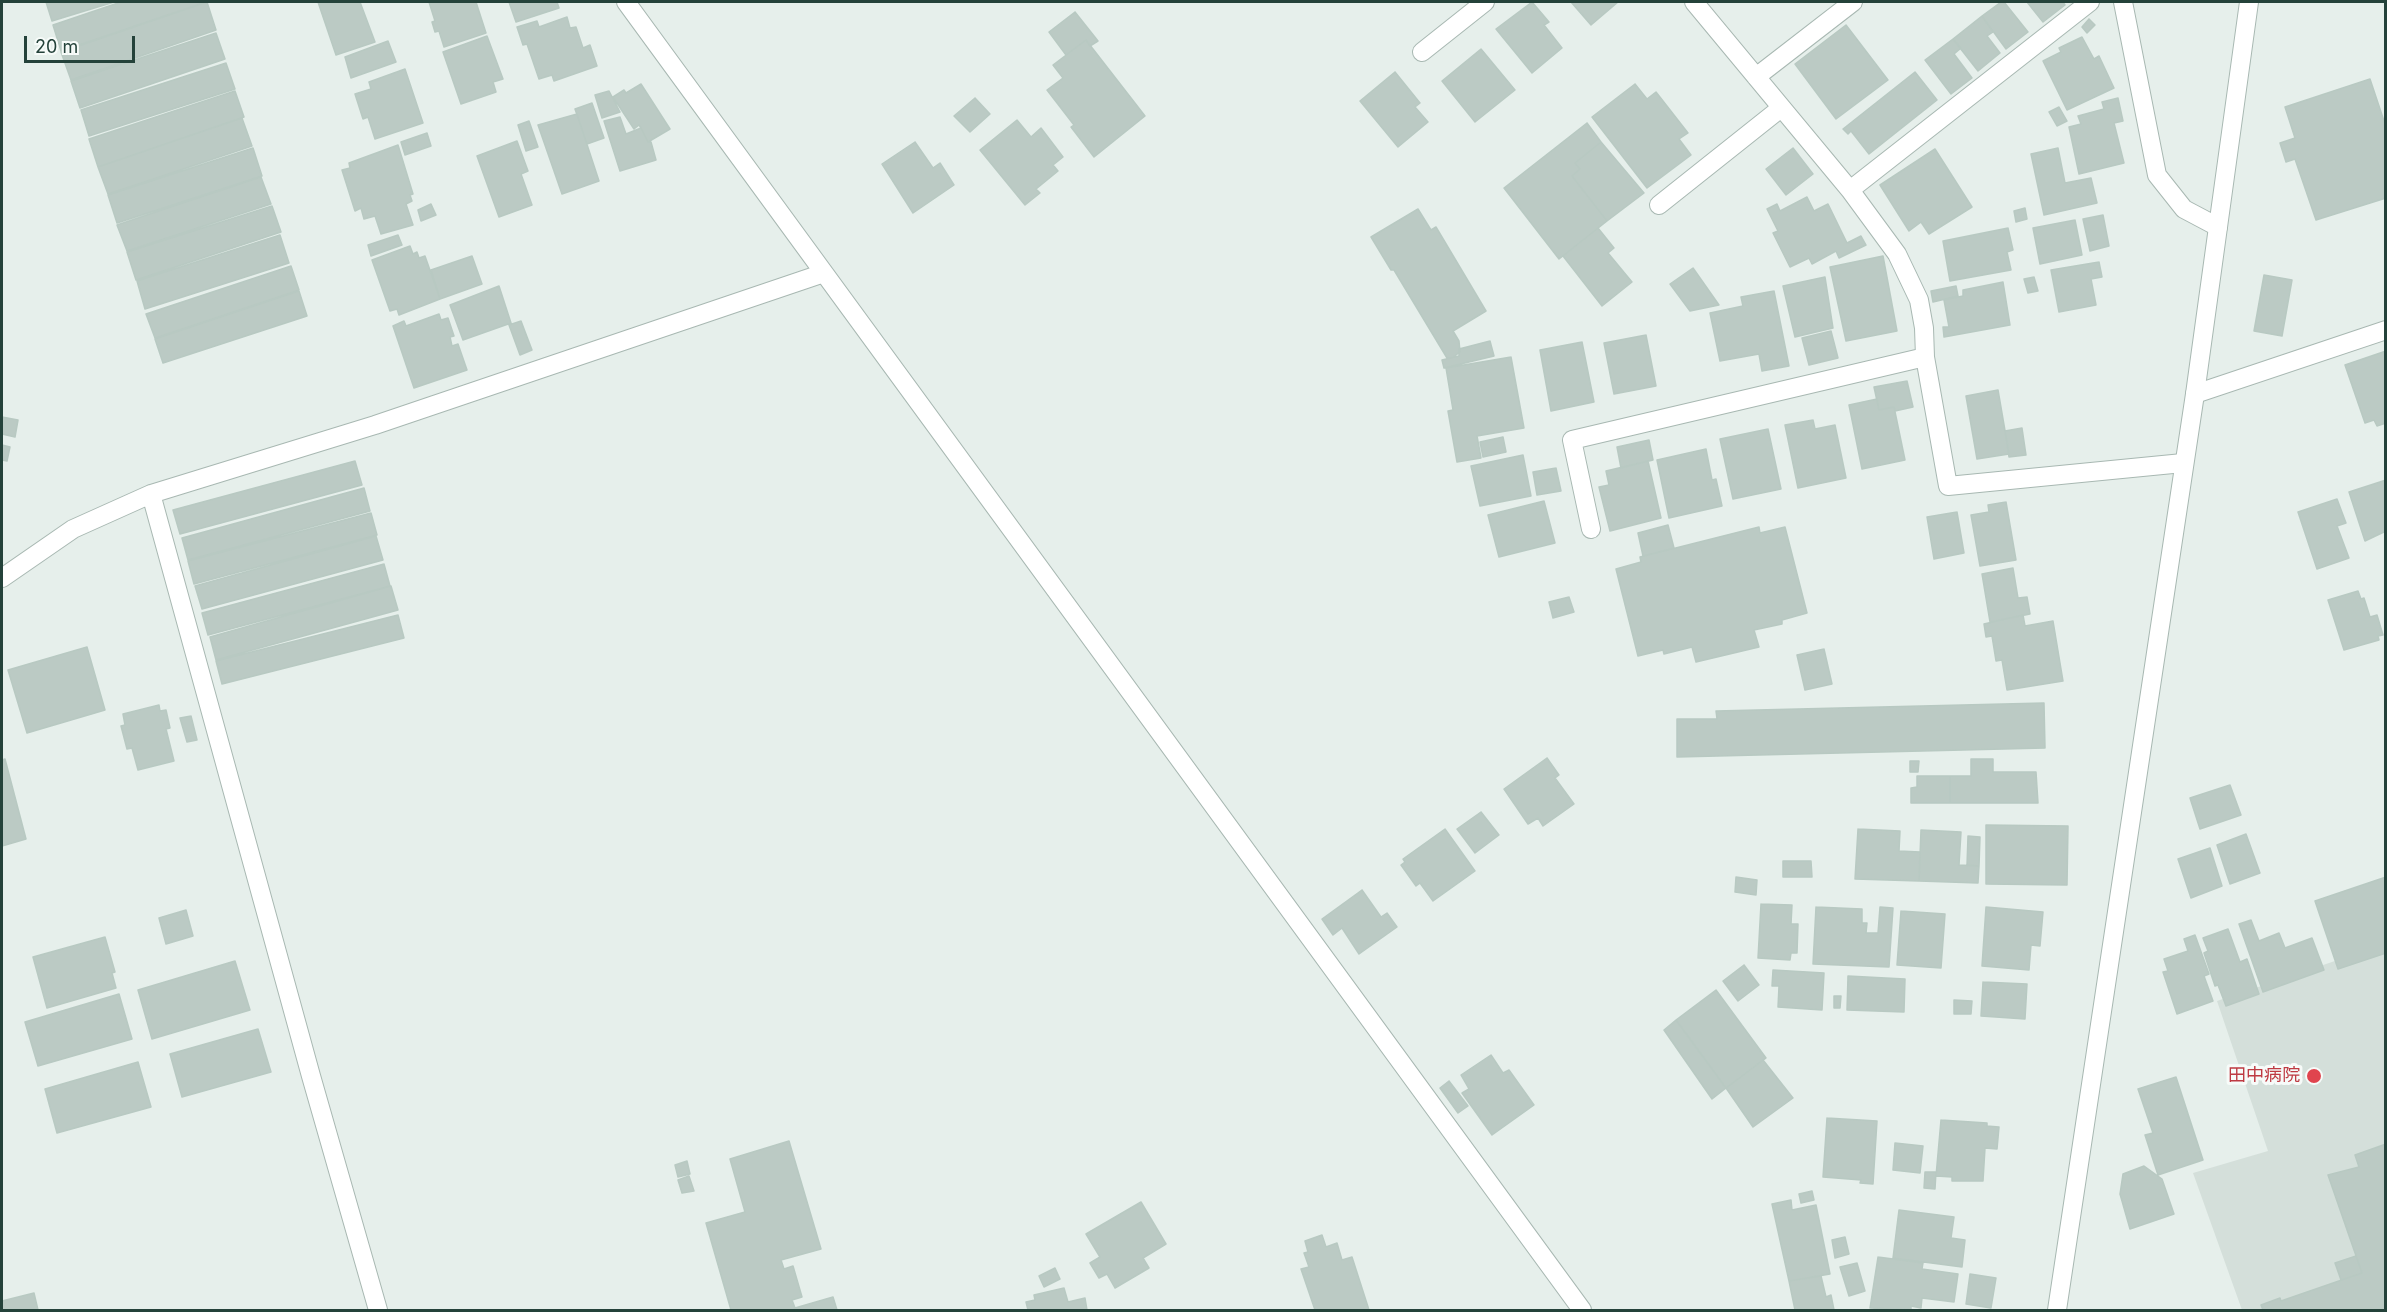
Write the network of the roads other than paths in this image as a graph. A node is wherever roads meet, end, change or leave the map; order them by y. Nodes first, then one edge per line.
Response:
1 (626, 2) edge
2 (1485, 2) edge
3 (1694, 2) edge
4 (1853, 2) edge
5 (2091, 2) edge
6 (2123, 2) edge
7 (2249, 2) edge
8 (1422, 52) dead end
9 (1756, 77) junction
10 (1782, 108) junction
11 (1850, 190) junction
12 (1659, 205) dead end
13 (2218, 227) junction
14 (824, 273) junction
15 (2385, 330) edge
16 (1925, 357) junction
17 (2195, 394) junction
18 (2183, 463) junction
19 (152, 494) junction
20 (1591, 529) dead end
21 (2, 578) edge
22 (378, 1311) edge
23 (1582, 1311) edge
24 (2057, 1311) edge

1 - 14 street
2 - 8 street
3 - 9 street
4 - 9 street
5 - 11 street
6 - 13 street
7 - 13 street
9 - 10 street
10 - 11 street
10 - 12 street
11 - 16 street
13 - 17 street
14 - 19 street
14 - 23 street
15 - 17 street
16 - 18 street
16 - 20 street
17 - 18 street
18 - 24 street
19 - 21 street
19 - 22 street

